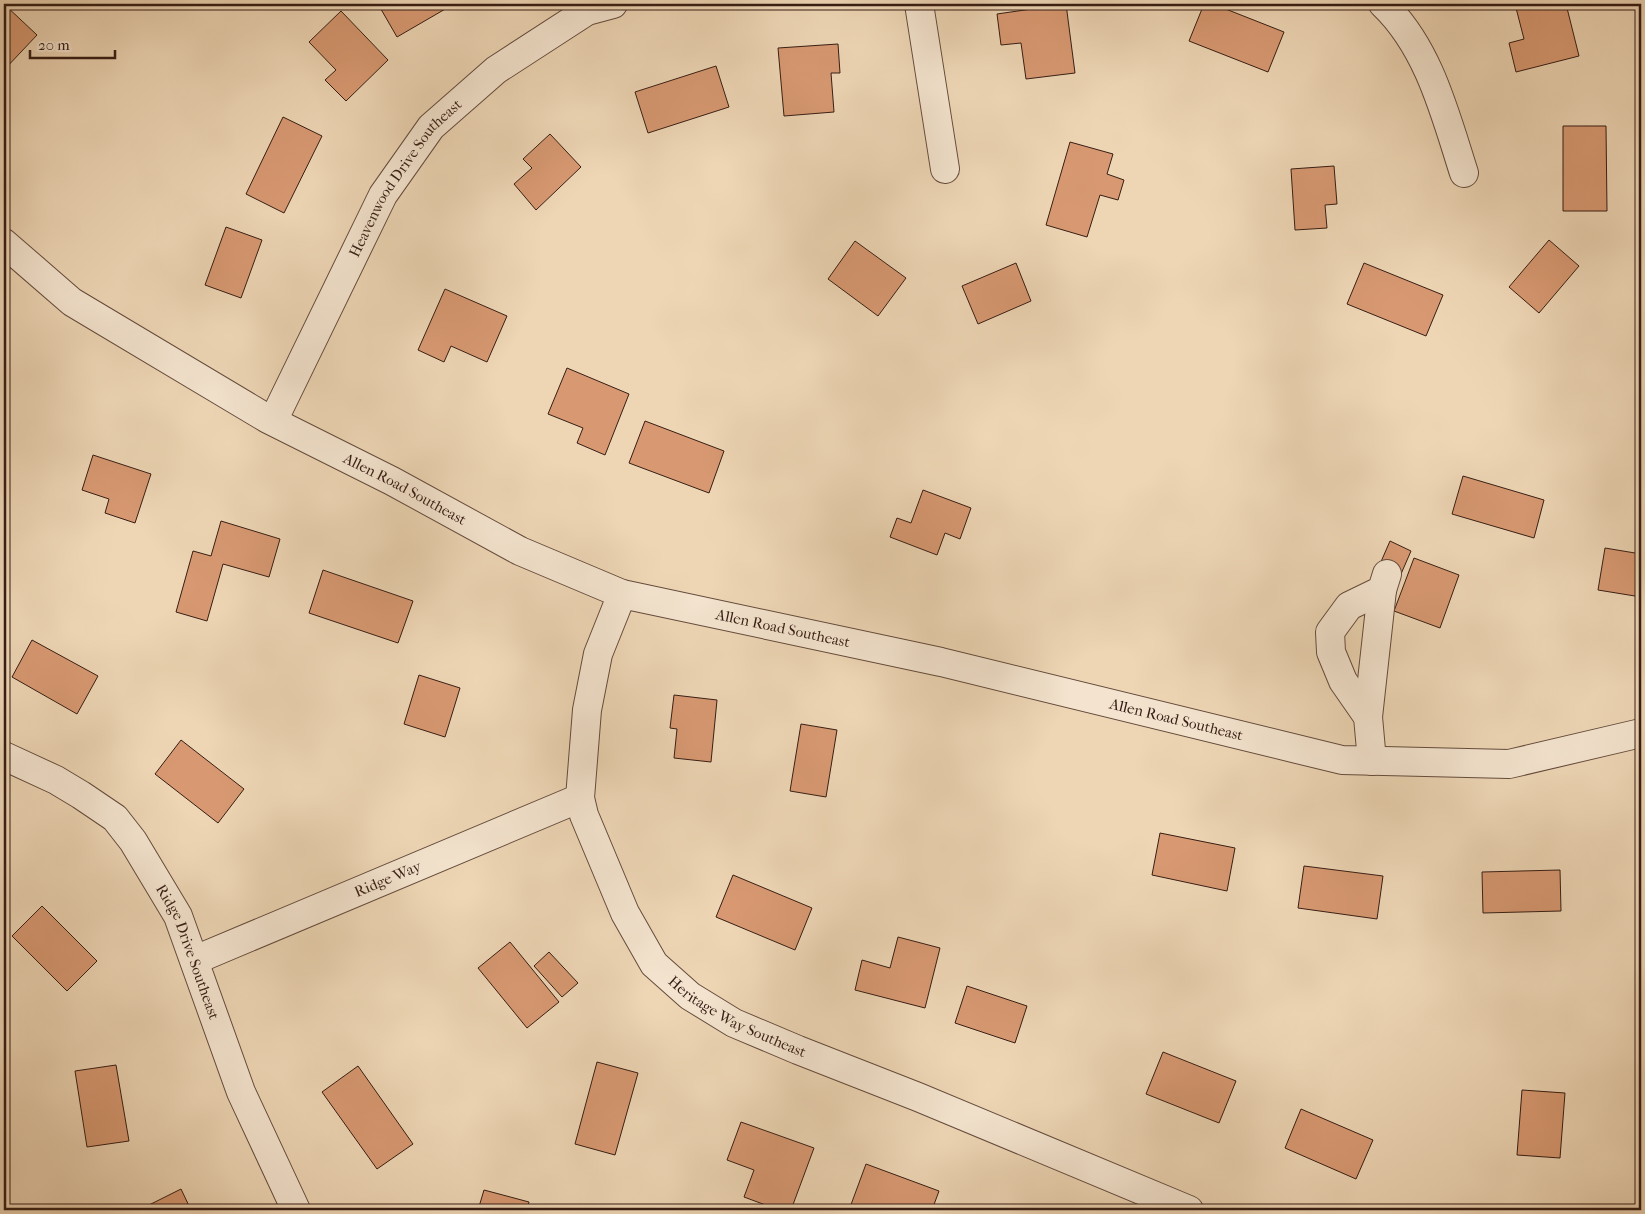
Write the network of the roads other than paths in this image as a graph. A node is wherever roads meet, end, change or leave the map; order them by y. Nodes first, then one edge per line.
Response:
1 (613, 4) edge
2 (919, 4) edge
3 (1383, 4) edge
4 (945, 168) dead end
5 (1464, 173) dead end
6 (4, 243) edge
7 (273, 422) junction
8 (622, 594) junction
9 (1368, 717) junction
10 (1641, 733) edge
11 (4, 756) edge
12 (1372, 761) junction
13 (580, 798) junction
14 (195, 960) junction
15 (296, 1210) edge
16 (1189, 1210) edge

1 - 7 street, Heavenwood Drive Southeast
2 - 4 street
3 - 5 street
6 - 7 street, Allen Road Southeast
7 - 8 street, Allen Road Southeast
8 - 12 street, Allen Road Southeast
8 - 13 street, Heritage Way Southeast
9 - 9 street
9 - 12 street
10 - 12 street, Allen Road Southeast
11 - 14 street, Ridge Drive Southeast
13 - 14 street, Ridge Way
13 - 16 street, Heritage Way Southeast
14 - 15 street, Ridge Drive Southeast

